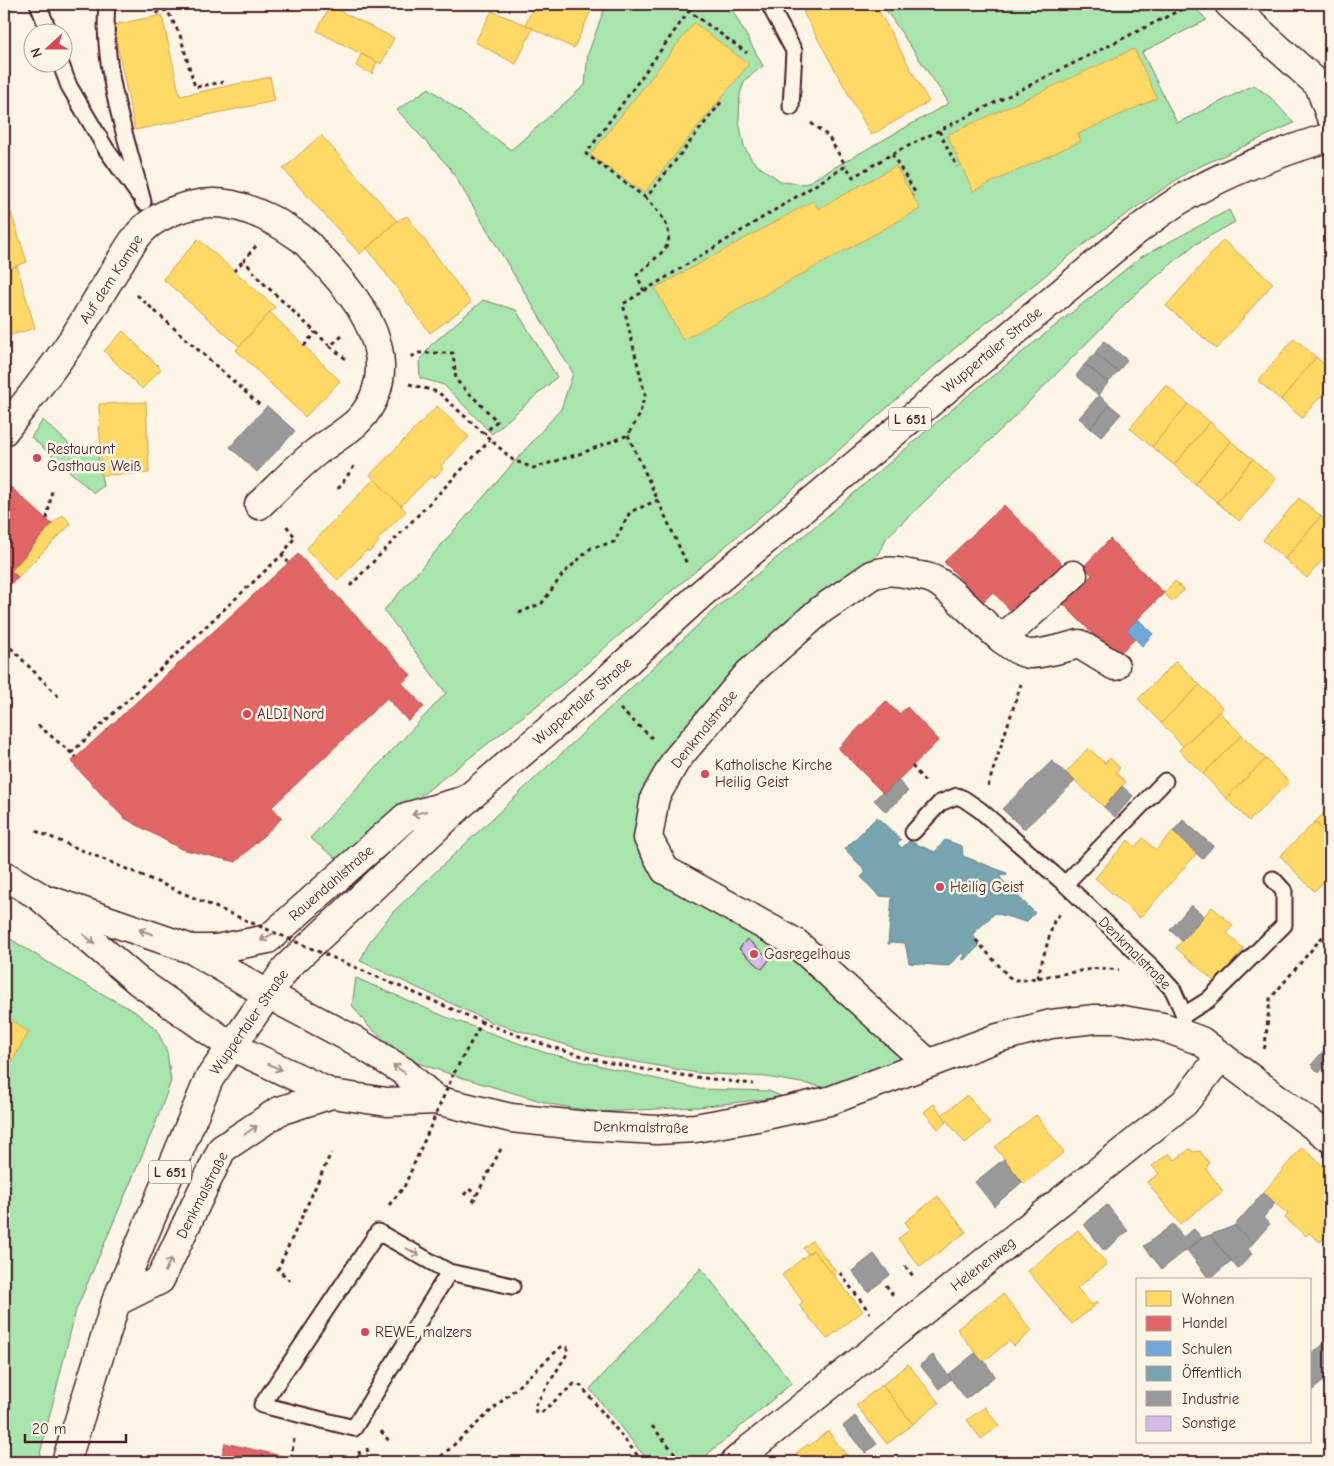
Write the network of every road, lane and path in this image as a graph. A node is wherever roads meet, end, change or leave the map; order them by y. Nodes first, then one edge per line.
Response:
1 (38, 4) edge
2 (107, 4) edge
3 (154, 4) edge
4 (694, 4) edge
5 (770, 4) edge
6 (1192, 4) edge
7 (1229, 4) edge
8 (689, 11) junction
9 (45, 22) edge
10 (747, 53) dead end
11 (64, 72) edge
12 (223, 82) dead end
13 (722, 101) dead end
14 (791, 107) joint
15 (1330, 115) edge
16 (939, 131) junction
17 (1330, 137) edge
18 (892, 154) junction
19 (846, 166) junction
20 (957, 167) dead end
21 (912, 195) dead end
22 (646, 198) junction
23 (149, 211) junction
24 (276, 222) junction
25 (244, 260) junction
26 (234, 271) dead end
27 (113, 274) junction
28 (644, 291) junction
29 (366, 316) junction
30 (315, 332) junction
31 (304, 346) dead end
32 (380, 370) junction
33 (261, 406) dead end
34 (4, 431) edge
35 (484, 434) junction
36 (628, 435) junction
37 (490, 440) junction
38 (52, 490) dead end
39 (658, 500) junction
40 (259, 506) dead end
41 (47, 519) dead end
42 (288, 562) dead end
43 (1073, 575) dead end
44 (350, 586) dead end
45 (701, 594) junction
46 (520, 613) dead end
47 (1002, 639) junction
48 (5, 642) edge
49 (1030, 654) junction
50 (1115, 666) dead end
51 (598, 688) junction
52 (61, 699) dead end
53 (38, 725) dead end
54 (71, 753) junction
55 (76, 757) dead end
56 (676, 760) junction
57 (1165, 781) dead end
58 (466, 800) junction
59 (980, 810) junction
60 (36, 831) dead end
61 (913, 832) dead end
62 (4, 875) edge
63 (1273, 879) dead end
64 (1065, 884) junction
65 (39, 896) junction
66 (1062, 912) dead end
67 (1324, 936) dead end
68 (976, 940) dead end
69 (191, 949) junction
70 (1152, 967) junction
71 (1036, 978) junction
72 (267, 994) junction
73 (482, 1022) junction
74 (1181, 1024) junction
75 (230, 1046) junction
76 (1221, 1056) junction
77 (928, 1063) junction
78 (1245, 1073) junction
79 (762, 1085) dead end
80 (332, 1094) junction
81 (436, 1100) junction
82 (1330, 1138) edge
83 (500, 1151) dead end
84 (331, 1153) dead end
85 (464, 1195) dead end
86 (477, 1195) junction
87 (473, 1202) dead end
88 (389, 1205) dead end
89 (449, 1272) junction
90 (840, 1273) dead end
91 (290, 1280) dead end
92 (512, 1286) dead end
93 (116, 1302) junction
94 (889, 1339) junction
95 (652, 1426) dead end
96 (373, 1445) dead end
97 (66, 1462) edge
98 (364, 1462) edge
99 (435, 1462) edge
100 (643, 1462) edge
101 (682, 1462) edge
102 (735, 1462) edge

1 - 9 lane
2 - 23 lane
3 - 12 path
4 - 8 path
5 - 14 lane
6 - 16 path
7 - 15 street
8 - 10 path
8 - 22 path
11 - 23 lane
13 - 22 path
14 - 19 path
16 - 18 path
16 - 20 path
17 - 45 street, Wuppertaler Straße / L 651
18 - 19 path
18 - 21 path
19 - 28 path
22 - 28 path
23 - 24 street, Auf dem Kampe
23 - 27 street, Auf dem Kampe
24 - 25 path
24 - 29 street, Auf dem Kampe
25 - 26 path
25 - 30 path
27 - 33 path
27 - 34 street, Auf dem Kampe
28 - 36 path
29 - 30 path
29 - 32 street, Auf dem Kampe
30 - 31 path
32 - 35 path
32 - 35 path
32 - 40 street, Auf dem Kampe
35 - 37 path
36 - 37 path
36 - 39 path
37 - 44 path
38 - 41 path
39 - 45 path
39 - 46 path
42 - 54 path
43 - 47 street
45 - 51 street, Wuppertaler Straße / L 651
47 - 49 street, Denkmalstraße
47 - 56 street, Denkmalstraße
48 - 52 path
49 - 50 street
49 - 59 path
51 - 56 path
51 - 58 street, Wuppertaler Straße / L 651
53 - 54 path
54 - 55 path
56 - 77 street, Denkmalstraße
57 - 64 lane
58 -> 69 street, Rauendahlstraße
58 - 72 street, Wuppertaler Straße / L 651
59 - 61 lane, Denkmalstraße
59 - 64 lane, Denkmalstraße
60 - 73 path, bridge
62 - 65 street, Rauendahlstraße
63 - 74 lane
64 - 70 lane, Denkmalstraße
69 -> 65 street, Rauendahlstraße
65 -> 75 street, Rauendahlstraße
66 - 71 path
67 - 78 path
68 - 71 path
69 - 72 street, Rauendahlstraße
70 - 71 path
70 - 74 lane, Denkmalstraße
72 - 75 street, Wuppertaler Straße / L 651
81 -> 72 street, Denkmalstraße
73 - 79 path
73 - 88 path, bridge
74 - 76 street, Denkmalstraße
74 - 77 street, Denkmalstraße
75 -> 80 street, Denkmalstraße
75 - 93 street, Wuppertaler Straße / L 651
76 - 78 street, Denkmalstraße
76 - 94 street, Helenenweg
77 - 81 street, Denkmalstraße
78 - 82 street, Denkmalstraße
80 - 81 street, Denkmalstraße
93 -> 80 street, Denkmalstraße
83 - 86 path
84 - 91 path
85 - 86 path
86 - 87 path
89 -> 89 lane
89 - 92 lane
90 - 94 path
93 - 97 street, Wuppertaler Straße / L 651
94 - 102 street, Helenenweg
95 - 101 path
96 - 98 path
99 - 100 path

